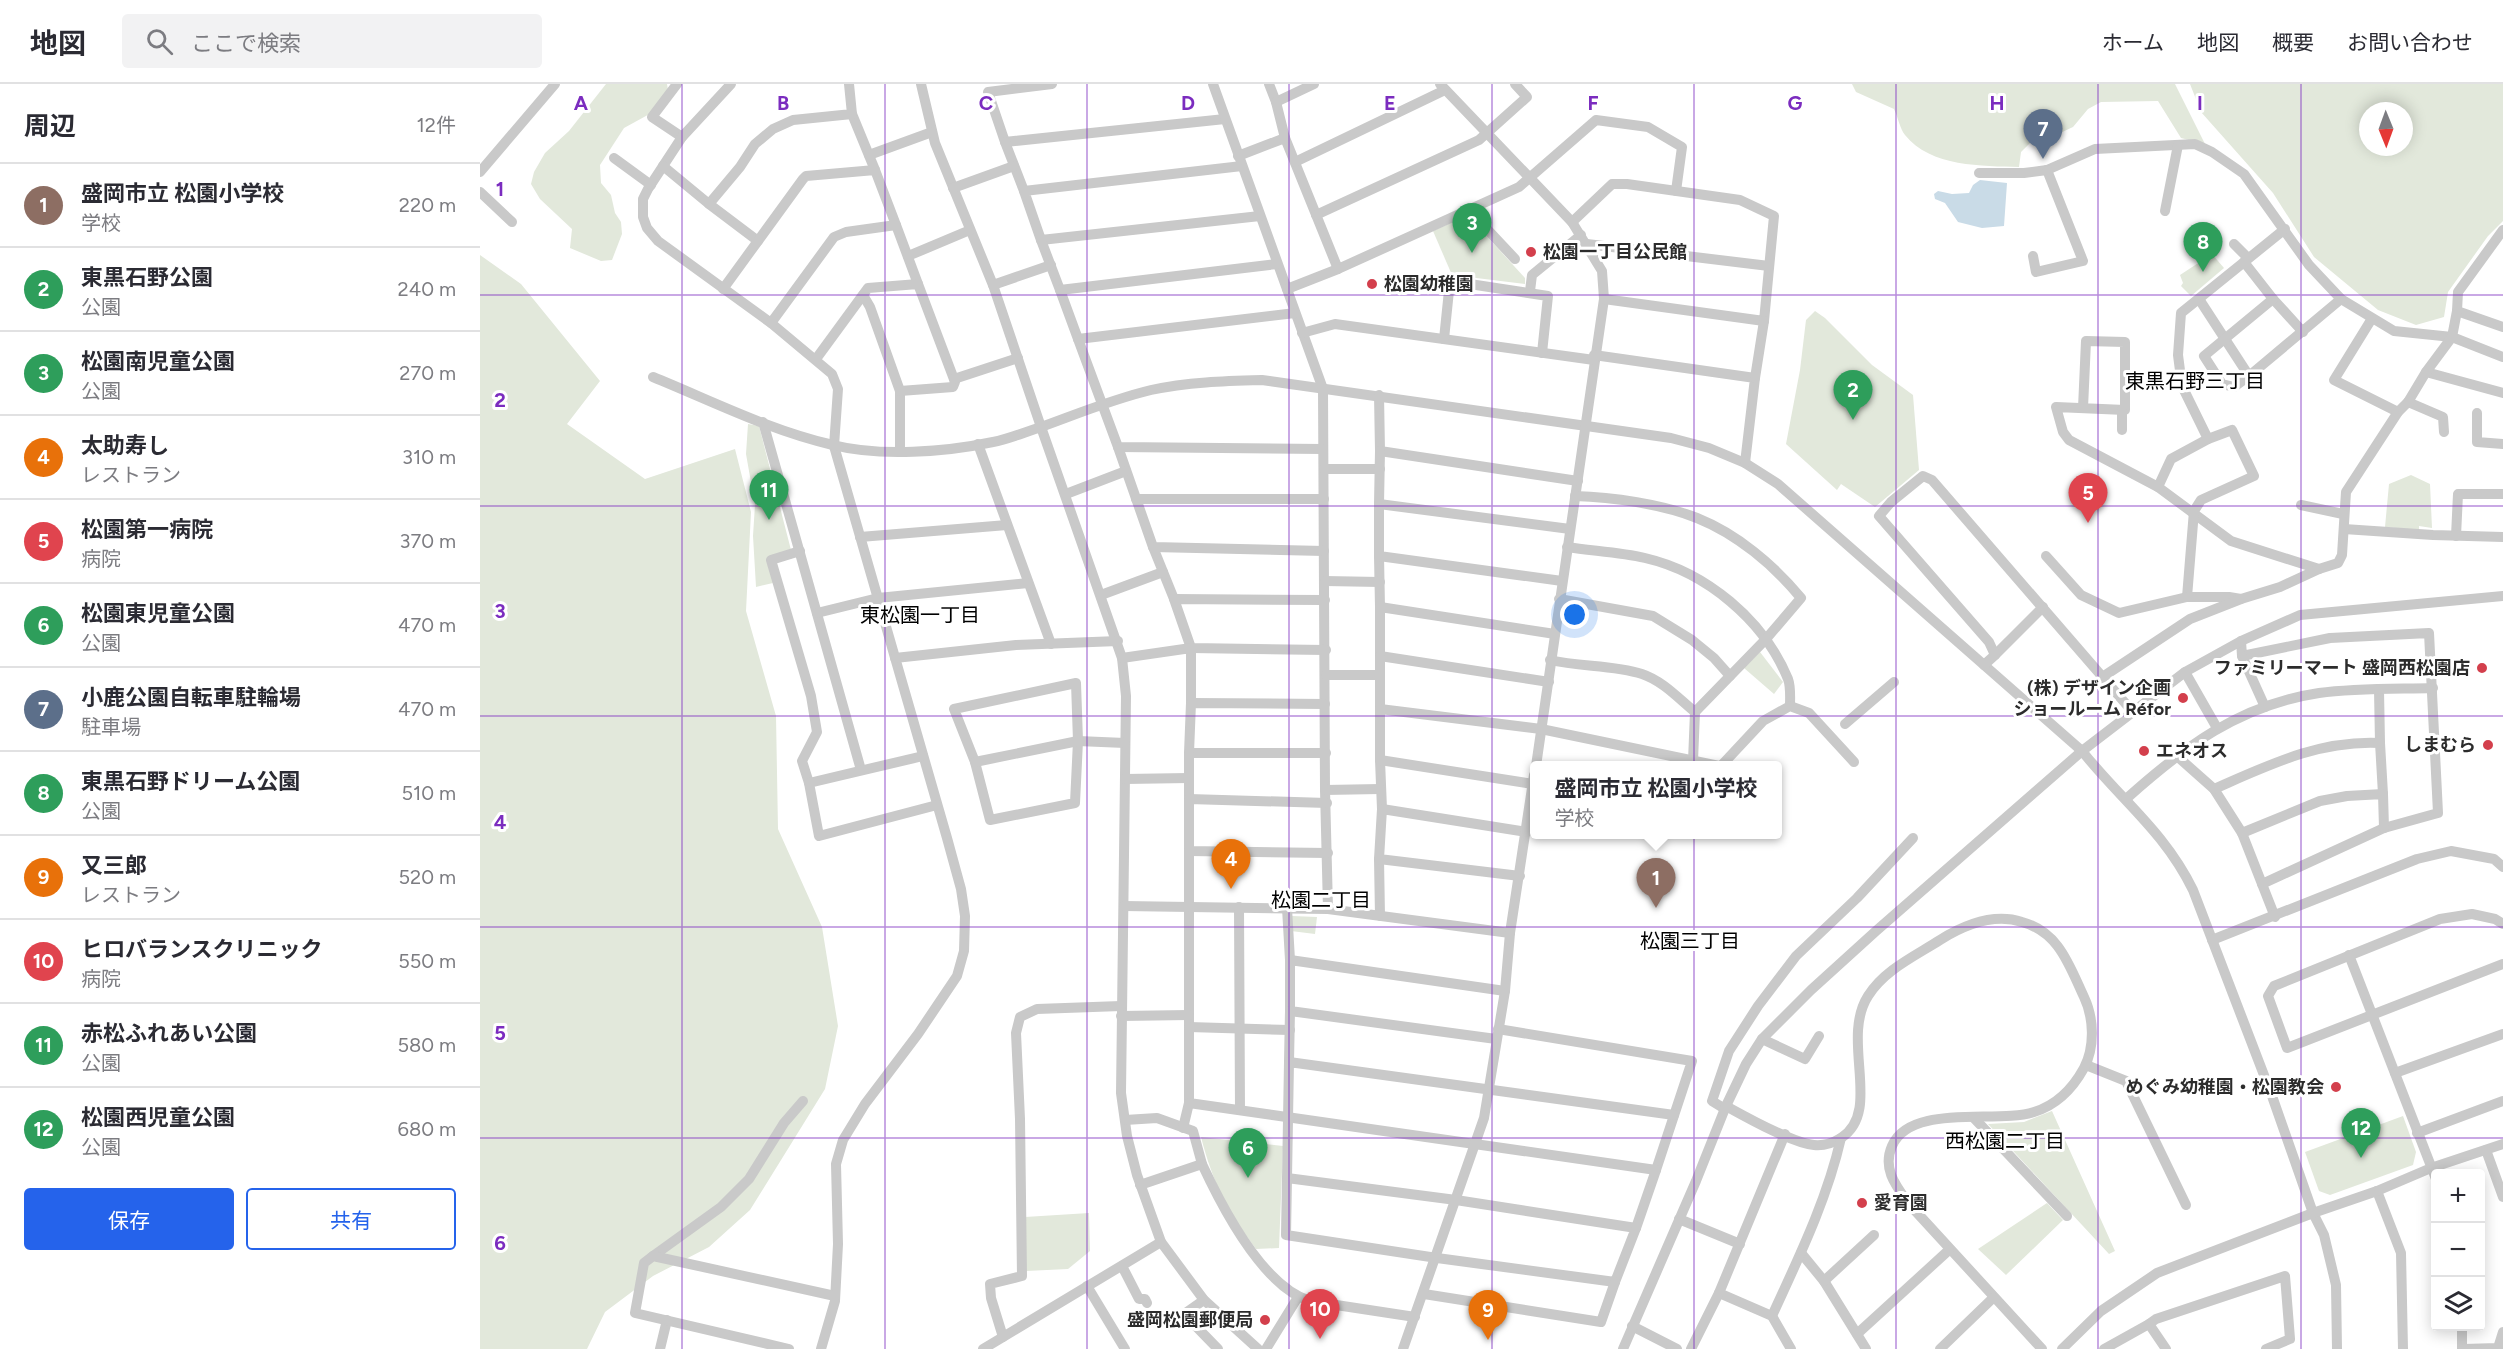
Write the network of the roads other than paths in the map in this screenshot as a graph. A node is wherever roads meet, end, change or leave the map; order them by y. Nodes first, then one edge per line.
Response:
1 (555, 84) edge
2 (677, 84) edge
3 (731, 84) edge
4 (849, 84) edge
5 (921, 84) edge
6 (1052, 84) edge
7 (1213, 84) edge
8 (1269, 84) edge
9 (1314, 84) edge
10 (1515, 84) edge
11 (1443, 87) edge
12 (988, 88) edge
13 (1276, 102) junction
14 (852, 114) junction
15 (1225, 119) junction
16 (932, 132) junction
17 (1487, 133) junction
18 (682, 137) junction
19 (1285, 138) junction
20 (1005, 142) junction
21 (2178, 145) junction
22 (869, 155) junction
23 (614, 158) dead end
24 (1240, 161) junction
25 (1295, 162) junction
26 (663, 166) junction
27 (1014, 166) junction
28 (875, 170) junction
29 (2047, 170) junction
30 (480, 172) edge
31 (1979, 173) dead end
32 (1529, 179) junction
33 (651, 186) junction
34 (953, 188) junction
35 (1024, 191) junction
36 (1676, 191) junction
37 (480, 192) edge
38 (710, 204) junction
39 (1469, 210) junction
40 (2165, 211) dead end
41 (1316, 215) junction
42 (1260, 216) junction
43 (512, 222) dead end
44 (1572, 222) junction
45 (896, 225) junction
46 (2285, 229) junction
47 (970, 230) junction
48 (2503, 230) edge
49 (1584, 239) junction
50 (1041, 240) junction
51 (758, 241) junction
52 (2234, 244) dead end
53 (908, 256) junction
54 (2033, 256) dead end
55 (1515, 259) dead end
56 (2246, 260) junction
57 (1277, 264) junction
58 (1051, 265) junction
59 (1769, 266) junction
60 (1338, 269) junction
61 (918, 284) junction
62 (993, 285) junction
63 (723, 289) junction
64 (1060, 290) junction
65 (1287, 290) junction
66 (1530, 291) junction
67 (863, 295) junction
68 (1604, 299) junction
69 (2273, 299) junction
70 (2341, 299) junction
71 (2199, 300) junction
72 (2457, 311) junction
73 (1295, 313) junction
74 (2371, 320) junction
75 (1764, 321) junction
76 (771, 323) junction
77 (2503, 327) edge
78 (2303, 332) junction
79 (1302, 333) junction
80 (2452, 337) junction
81 (2224, 338) junction
82 (1078, 339) junction
83 (1444, 339) junction
84 (1542, 353) junction
85 (1594, 357) junction
86 (2503, 357) edge
87 (1018, 358) junction
88 (816, 359) junction
89 (2426, 372) junction
90 (2249, 376) junction
91 (653, 377) dead end
92 (1755, 378) junction
93 (954, 379) junction
94 (1323, 389) junction
95 (900, 391) junction
96 (2503, 393) edge
97 (1379, 395) junction
98 (2408, 402) junction
99 (1103, 404) junction
100 (2083, 408) junction
101 (2122, 410) junction
102 (2398, 412) junction
103 (2477, 413) dead end
104 (763, 422) junction
105 (1586, 426) junction
106 (1041, 427) junction
107 (2122, 430) dead end
108 (2444, 432) dead end
109 (2208, 439) junction
110 (978, 444) junction
111 (2503, 444) edge
112 (834, 446) junction
113 (1118, 447) junction
114 (1323, 449) junction
115 (900, 451) junction
116 (1380, 451) junction
117 (1745, 463) junction
118 (1324, 469) junction
119 (1380, 469) junction
120 (1126, 471) junction
121 (1578, 480) junction
122 (2158, 487) junction
123 (1066, 494) junction
124 (2503, 494) edge
125 (1575, 496) junction
126 (1136, 499) junction
127 (1324, 499) junction
128 (1379, 504) junction
129 (2301, 506) dead end
130 (2194, 511) junction
131 (2343, 514) junction
132 (1007, 525) junction
133 (1570, 529) junction
134 (2344, 529) junction
135 (2456, 536) junction
136 (860, 537) junction
137 (2503, 537) edge
138 (1153, 547) junction
139 (1567, 547) junction
140 (1324, 551) junction
141 (800, 552) junction
142 (1379, 556) junction
143 (2046, 556) dead end
144 (2319, 569) junction
145 (1163, 572) junction
146 (1325, 581) junction
147 (1562, 581) junction
148 (1380, 582) junction
149 (1028, 583) junction
150 (1101, 595) junction
151 (2503, 596) edge
152 (2187, 597) junction
153 (878, 598) junction
154 (1174, 599) junction
155 (1559, 599) junction
156 (2241, 599) junction
157 (1325, 600) junction
158 (1380, 606) junction
159 (2043, 607) junction
160 (817, 613) junction
161 (1555, 634) junction
162 (1766, 639) junction
163 (1118, 641) junction
164 (2241, 641) junction
165 (1051, 644) junction
166 (1191, 648) junction
167 (1326, 650) junction
168 (1995, 655) junction
169 (1380, 656) junction
170 (2242, 656) junction
171 (895, 658) junction
172 (1122, 658) junction
173 (1550, 660) junction
174 (1984, 664) junction
175 (2185, 672) junction
176 (1326, 675) junction
177 (1380, 675) junction
178 (1730, 676) junction
179 (2104, 676) junction
180 (1549, 682) junction
181 (1894, 682) dead end
182 (2433, 688) junction
183 (2379, 690) junction
184 (1191, 703) junction
185 (1325, 704) junction
186 (1790, 706) junction
187 (2265, 707) junction
188 (1380, 709) junction
189 (2132, 711) junction
190 (1695, 712) junction
191 (1845, 724) dead end
192 (2217, 728) junction
193 (1541, 729) junction
194 (1078, 741) junction
195 (1125, 743) junction
196 (2380, 743) junction
197 (2082, 751) junction
198 (1189, 753) junction
199 (1326, 753) junction
200 (923, 756) junction
201 (2178, 758) junction
202 (1380, 760) junction
203 (1693, 760) junction
204 (1537, 761) edge
205 (1698, 761) edge
206 (1724, 761) edge
207 (975, 762) junction
208 (1854, 762) dead end
209 (861, 770) junction
210 (1189, 778) junction
211 (1125, 779) junction
212 (1530, 779) edge
213 (809, 783) junction
214 (1380, 789) junction
215 (2214, 789) junction
216 (1325, 790) junction
217 (2383, 794) junction
218 (1189, 799) junction
219 (2126, 799) junction
220 (1327, 803) junction
221 (937, 805) junction
222 (1382, 809) junction
223 (1530, 810) edge
224 (2384, 828) junction
225 (1527, 832) junction
226 (2242, 834) junction
227 (1913, 838) dead end
228 (1189, 851) junction
229 (1328, 853) junction
230 (1379, 859) junction
231 (2503, 867) edge
232 (1520, 876) junction
233 (2262, 884) junction
234 (1124, 906) junction
235 (1188, 906) junction
236 (1239, 908) junction
237 (1287, 909) junction
238 (1328, 909) junction
239 (1380, 916) junction
240 (2275, 916) junction
241 (2503, 924) edge
242 (1510, 933) junction
243 (2212, 940) junction
244 (2349, 955) junction
245 (1290, 960) junction
246 (2503, 964) edge
247 (1505, 991) junction
248 (1121, 1011) junction
249 (1290, 1011) junction
250 (1189, 1015) junction
251 (2373, 1015) junction
252 (1189, 1028) junction
253 (1240, 1028) junction
254 (1290, 1030) junction
255 (1497, 1034) junction
256 (2503, 1034) edge
257 (1819, 1036) dead end
258 (1762, 1039) junction
259 (1289, 1062) junction
260 (2086, 1065) junction
261 (2395, 1073) junction
262 (1488, 1089) junction
263 (803, 1101) dead end
264 (2503, 1101) edge
265 (1189, 1102) junction
266 (1725, 1108) junction
267 (1240, 1110) junction
268 (1674, 1115) junction
269 (1287, 1117) junction
270 (1973, 1117) junction
271 (1125, 1119) junction
272 (1183, 1128) junction
273 (2417, 1133) junction
274 (1785, 1134) junction
275 (1841, 1138) junction
276 (1475, 1144) junction
277 (2503, 1144) edge
278 (2486, 1150) junction
279 (1202, 1164) junction
280 (2431, 1169) edge
281 (2444, 1169) edge
282 (1656, 1170) junction
283 (2431, 1175) edge
284 (1287, 1178) junction
285 (1140, 1185) junction
286 (2377, 1191) junction
287 (2503, 1197) edge
288 (1456, 1200) junction
289 (2186, 1205) dead end
290 (2313, 1213) junction
291 (2067, 1216) dead end
292 (1679, 1219) junction
293 (1636, 1228) junction
294 (1874, 1236) dead end
295 (1161, 1242) junction
296 (1740, 1244) junction
297 (1949, 1250) junction
298 (1801, 1253) junction
299 (653, 1256) junction
300 (1437, 1258) junction
301 (1122, 1266) junction
302 (1824, 1281) junction
303 (1615, 1282) junction
304 (1087, 1286) junction
305 (1719, 1293) junction
306 (1424, 1294) junction
307 (835, 1296) junction
308 (1298, 1297) junction
309 (1993, 1298) junction
310 (1204, 1300) junction
311 (1147, 1303) dead end
312 (1772, 1316) junction
313 (1415, 1317) junction
314 (667, 1320) junction
315 (2149, 1324) junction
316 (1632, 1326) junction
317 (2462, 1331) edge
318 (2503, 1332) edge
319 (1857, 1334) junction
320 (1003, 1337) junction
321 (2290, 1344) edge
322 (660, 1349) edge
323 (789, 1349) edge
324 (821, 1349) edge
325 (983, 1349) edge
326 (1125, 1349) edge
327 (1218, 1349) edge
328 (1258, 1349) edge
329 (1266, 1349) edge
330 (1403, 1349) edge
331 (1623, 1349) edge
332 (1677, 1349) edge
333 (1691, 1349) edge
334 (1791, 1349) edge
335 (1866, 1349) edge
336 (1940, 1349) edge
337 (2042, 1349) edge
338 (2062, 1349) edge
339 (2104, 1349) edge
340 (2166, 1349) edge
341 (2265, 1349) edge
342 (2337, 1349) edge
343 (2403, 1349) edge
344 (2463, 1349) edge

1 - 30 street
2 - 18 street
3 - 18 street
4 - 14 street
5 - 16 street
6 - 12 street
7 - 15 street
8 - 13 street
9 - 13 street
10 - 17 street
11 - 17 street
11 - 25 street
12 - 20 street
13 - 19 street
14 - 22 street
14 - 38 street
15 - 20 street
15 - 24 street
16 - 22 street
16 - 34 street
17 - 32 street
17 - 41 street
18 - 26 street
19 - 24 street
19 - 25 street
20 - 27 street
21 - 29 street
21 - 40 street
21 - 46 street
22 - 28 street
23 - 33 street
24 - 35 street
24 - 42 street
25 - 41 street
26 - 33 street
26 - 38 street
27 - 34 street
27 - 35 street
28 - 45 street
28 - 51 street
29 - 31 street
29 - 54 street
32 - 36 street
32 - 39 street
32 - 44 street
33 - 63 street
34 - 47 street
35 - 50 street
36 - 44 street
36 - 59 street
37 - 43 street
38 - 51 street
39 - 55 street
39 - 60 street
41 - 60 street
42 - 50 street
42 - 57 street
44 - 49 street
45 - 53 street
45 - 76 street
46 - 56 street
46 - 70 street
47 - 53 street
47 - 62 street
48 - 72 street
49 - 59 street
49 - 66 street
49 - 68 street
50 - 58 street
51 - 63 street
52 - 56 street
53 - 61 street
56 - 69 street
56 - 71 street
57 - 64 street
57 - 65 street
58 - 62 street
58 - 64 street
59 - 75 street
60 - 65 street
61 - 67 street
61 - 93 street
62 - 87 street
63 - 76 street
64 - 82 street
65 - 73 street
66 - 83 street
66 - 84 street
67 - 88 street
67 - 95 street
68 - 75 street
68 - 85 street
69 - 78 street
69 - 81 street
70 - 74 street
70 - 78 street
71 - 81 street
71 - 109 street
72 - 77 street
72 - 80 street
73 - 79 street
73 - 82 street
74 - 80 street
74 - 102 street
75 - 92 street
76 - 88 street
78 - 90 street
79 - 83 street
79 - 94 street
80 - 86 street
80 - 89 street
81 - 90 street
81 - 90 street
82 - 99 street
83 - 84 street
84 - 85 street
85 - 92 street
85 - 105 street
87 - 93 street
87 - 106 street
88 - 112 street
89 - 96 street
89 - 98 street
91 - 104 street
92 - 117 street
93 - 95 street
94 - 97 street
94 - 99 street
94 - 114 street
95 - 115 street
97 - 105 street
97 - 116 street
98 - 102 street
98 - 108 street
99 - 106 street
99 - 113 street
100 - 101 street
100 - 101 street
100 - 122 street
101 - 107 street
102 - 131 street
103 - 111 street
104 - 112 street
104 - 141 street
105 - 117 street
105 - 121 street
106 - 110 street
106 - 123 street
109 - 122 street
109 - 130 street
110 - 115 street
110 - 132 street
112 - 115 street
112 - 136 street
113 - 114 street
113 - 120 street
114 - 118 street
116 - 119 street
116 - 121 street
117 - 174 street
118 - 119 street
118 - 127 street
119 - 128 street
120 - 123 street
120 - 126 street
121 - 125 street
122 - 130 street
123 - 150 street
124 - 135 street
125 - 133 street
125 - 162 street
126 - 127 street
126 - 138 street
127 - 140 street
128 - 133 street
128 - 142 street
129 - 131 street
130 - 144 street
130 - 152 street
131 - 134 street
132 - 136 street
132 - 149 street
133 - 139 street
134 - 135 street
134 - 144 street
135 - 137 street
136 - 153 street
138 - 140 street
138 - 145 street
139 - 147 street
139 - 162 street
140 - 146 street
141 - 160 street
141 - 213 street
142 - 147 street
142 - 148 street
143 - 152 street
144 - 156 street
145 - 150 street
145 - 154 street
146 - 148 street
146 - 157 street
147 - 155 street
148 - 158 street
149 - 153 street
149 - 165 street
150 - 163 street
151 - 164 street
152 - 156 street
153 - 160 street
153 - 171 street
154 - 157 street
154 - 166 street
155 - 161 street
155 - 178 street
156 - 179 street
157 - 167 street
158 - 161 street
158 - 169 street
159 - 168 street
159 - 168 street
159 - 179 street
160 - 209 street
161 - 173 street
162 - 178 street
162 - 186 street
163 - 165 street
163 - 172 street
164 - 170 street
164 - 175 street
165 - 171 street
166 - 167 street
166 - 172 street
166 - 184 street
167 - 176 street
168 - 174 street
169 - 177 street
169 - 180 street
170 - 182 street
170 - 187 street
171 - 200 street
172 - 195 street
173 - 180 street
173 - 190 street
174 - 197 street
175 - 189 street
175 - 192 street
176 - 177 street
176 - 185 street
177 - 188 street
178 - 190 street
179 - 189 street
180 - 193 street
181 - 191 street
182 - 183 street
182 - 224 street
183 - 187 street
183 - 196 street
184 - 185 street
184 - 198 street
185 - 199 street
186 - 206 street
186 - 208 street
187 - 192 street
188 - 193 street
188 - 202 street
189 - 197 street
190 - 203 street
192 - 201 street
193 - 203 street
193 - 204 street
194 - 195 street
194 - 207 street
194 - 207 street
194 - 207 street
195 - 211 street
196 - 215 street
196 - 217 street
197 - 219 street
197 - 258 street
198 - 199 street
198 - 210 street
199 - 216 street
200 - 209 street
200 - 221 street
201 - 215 street
201 - 219 street
202 - 212 street
202 - 214 street
203 - 205 street
209 - 213 street
210 - 211 street
210 - 218 street
211 - 234 street
213 - 221 street
214 - 216 street
214 - 222 street
215 - 226 street
216 - 220 street
217 - 224 street
217 - 226 street
218 - 220 street
218 - 228 street
219 - 243 street
220 - 229 street
221 - 307 street
222 - 225 street
222 - 230 street
223 - 225 street
224 - 233 street
225 - 232 street
226 - 233 street
227 - 266 street
228 - 229 street
228 - 235 street
229 - 238 street
230 - 232 street
230 - 239 street
231 - 240 street
232 - 242 street
233 - 240 street
234 - 235 street
234 - 248 street
235 - 236 street
235 - 250 street
236 - 237 street
236 - 253 street
237 - 238 street
237 - 245 street
238 - 239 street
239 - 242 street
240 - 243 street
241 - 244 street
242 - 247 street
243 - 290 street
244 - 251 street
244 - 251 street
245 - 247 street
245 - 249 street
246 - 251 street
247 - 255 street
248 - 250 street
248 - 271 street
248 - 320 street
249 - 254 street
249 - 255 street
250 - 252 street
251 - 261 street
252 - 253 street
252 - 265 street
253 - 254 street
253 - 267 street
254 - 259 street
255 - 262 street
255 - 268 street
256 - 261 street
257 - 258 street
258 - 266 street
259 - 262 street
259 - 269 street
260 - 270 street
260 - 275 street
260 - 289 street
261 - 273 street
262 - 268 street
262 - 276 street
263 - 299 street
264 - 273 street
265 - 267 street
265 - 272 street
266 - 274 street
266 - 292 street
267 - 269 street
268 - 282 street
269 - 276 street
269 - 284 street
270 - 291 street
270 - 297 street
271 - 272 street
271 - 285 street
272 - 279 street
273 - 280 street
274 - 275 street
274 - 296 street
275 - 298 street
276 - 282 street
276 - 288 street
277 - 278 street
278 - 281 street
278 - 287 street
279 - 285 street
279 - 308 street
282 - 293 street
283 - 286 street
284 - 288 street
284 - 300 street
285 - 295 street
286 - 290 street
286 - 343 street
288 - 293 street
288 - 300 street
290 - 338 street
290 - 342 street
292 - 296 street
292 - 316 street
293 - 303 street
294 - 302 street
295 - 301 street
295 - 310 street
296 - 305 street
297 - 309 street
297 - 319 street
298 - 302 street
298 - 312 street
299 - 307 street
299 - 314 street
300 - 303 street
300 - 306 street
301 - 304 street
301 - 311 street
302 - 319 street
303 - 306 street
304 - 320 street
304 - 326 street
305 - 312 street
305 - 333 street
306 - 313 street
307 - 324 street
308 - 313 street
308 - 329 street
309 - 336 street
309 - 337 street
310 - 327 street
310 - 328 street
312 - 334 street
313 - 330 street
314 - 322 street
314 - 323 street
315 - 321 street
315 - 339 street
315 - 340 street
316 - 331 street
316 - 332 street
317 - 344 street
318 - 344 street
319 - 335 street
320 - 325 street
321 - 341 street

